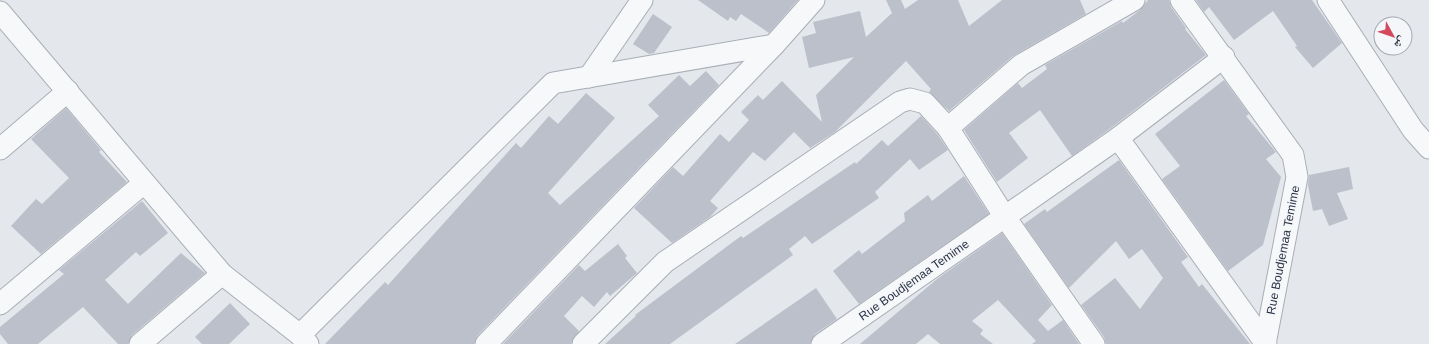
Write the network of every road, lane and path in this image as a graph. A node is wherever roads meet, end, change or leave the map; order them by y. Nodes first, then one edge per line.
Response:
1 (642, 0) edge
2 (814, 0) edge
3 (1134, 0) edge
4 (1181, 0) edge
5 (1328, 0) edge
6 (0, 12) edge
7 (774, 45) junction
8 (1224, 57) junction
9 (589, 77) junction
10 (68, 91) junction
11 (948, 128) junction
12 (1118, 138) junction
13 (1429, 148) edge
14 (0, 149) edge
15 (144, 183) junction
16 (1005, 217) junction
17 (222, 274) junction
18 (0, 304) edge
19 (304, 340) edge
20 (140, 344) edge
21 (486, 344) edge
22 (583, 344) edge
23 (822, 344) edge
24 (1094, 344) edge
25 (1265, 344) edge

1 - 9 street
2 - 7 street
3 - 11 street
4 - 8 street, Rue Boudjemaa Temime
5 - 13 street
6 - 10 street
7 - 9 street
7 - 21 street
8 - 12 street, Rue Boudjemaa Temime
8 - 25 street, Rue Boudjemaa Temime
9 - 19 street
10 - 14 street
10 - 15 street
11 - 16 street
11 - 22 street
12 - 16 street, Rue Boudjemaa Temime
12 - 25 street, Rue Boudjemaa Temime
15 - 17 street
15 - 18 street
16 - 23 street, Rue Boudjemaa Temime
16 - 24 street
17 - 19 street
17 - 20 street

